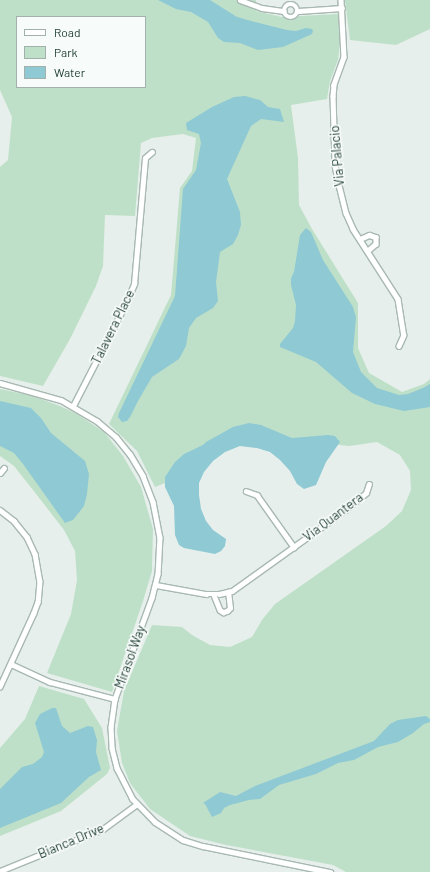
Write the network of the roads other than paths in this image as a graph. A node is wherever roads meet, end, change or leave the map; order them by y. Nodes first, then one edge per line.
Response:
1 (240, 0) edge
2 (342, 0) edge
3 (342, 8) junction
4 (284, 11) junction
5 (298, 11) junction
6 (152, 152) dead end
7 (360, 239) junction
8 (368, 251) junction
9 (399, 346) dead end
10 (0, 383) edge
11 (74, 406) junction
12 (4, 468) dead end
13 (0, 473) edge
14 (369, 484) dead end
15 (246, 491) dead end
16 (0, 510) edge
17 (294, 547) junction
18 (156, 585) junction
19 (228, 592) junction
20 (214, 595) junction
21 (11, 664) junction
22 (0, 687) edge
23 (115, 699) junction
24 (137, 804) junction
25 (0, 871) edge
26 (330, 872) edge

1 - 4 street
2 - 3 street, Via Palacio
3 - 5 street
3 - 7 street, Via Palacio
4 - 5 street
4 - 5 street
6 - 11 street, Talavera Place
7 - 8 street, Via Palacio
7 - 8 street
8 - 9 street, Via Palacio
10 - 11 street, Mirasol Way
11 - 18 street, Mirasol Way
12 - 13 street
14 - 17 street, Via Quantera
15 - 17 street, Via Quantera
16 - 21 street
17 - 19 street, Via Quantera
18 - 20 street, Via Quantera
18 - 23 street, Mirasol Way
19 - 20 street, Via Quantera
19 - 20 street
21 - 22 street
21 - 23 street
23 - 24 street, Mirasol Way
24 - 25 street, Bianca Drive
24 - 26 street, Mirasol Way

